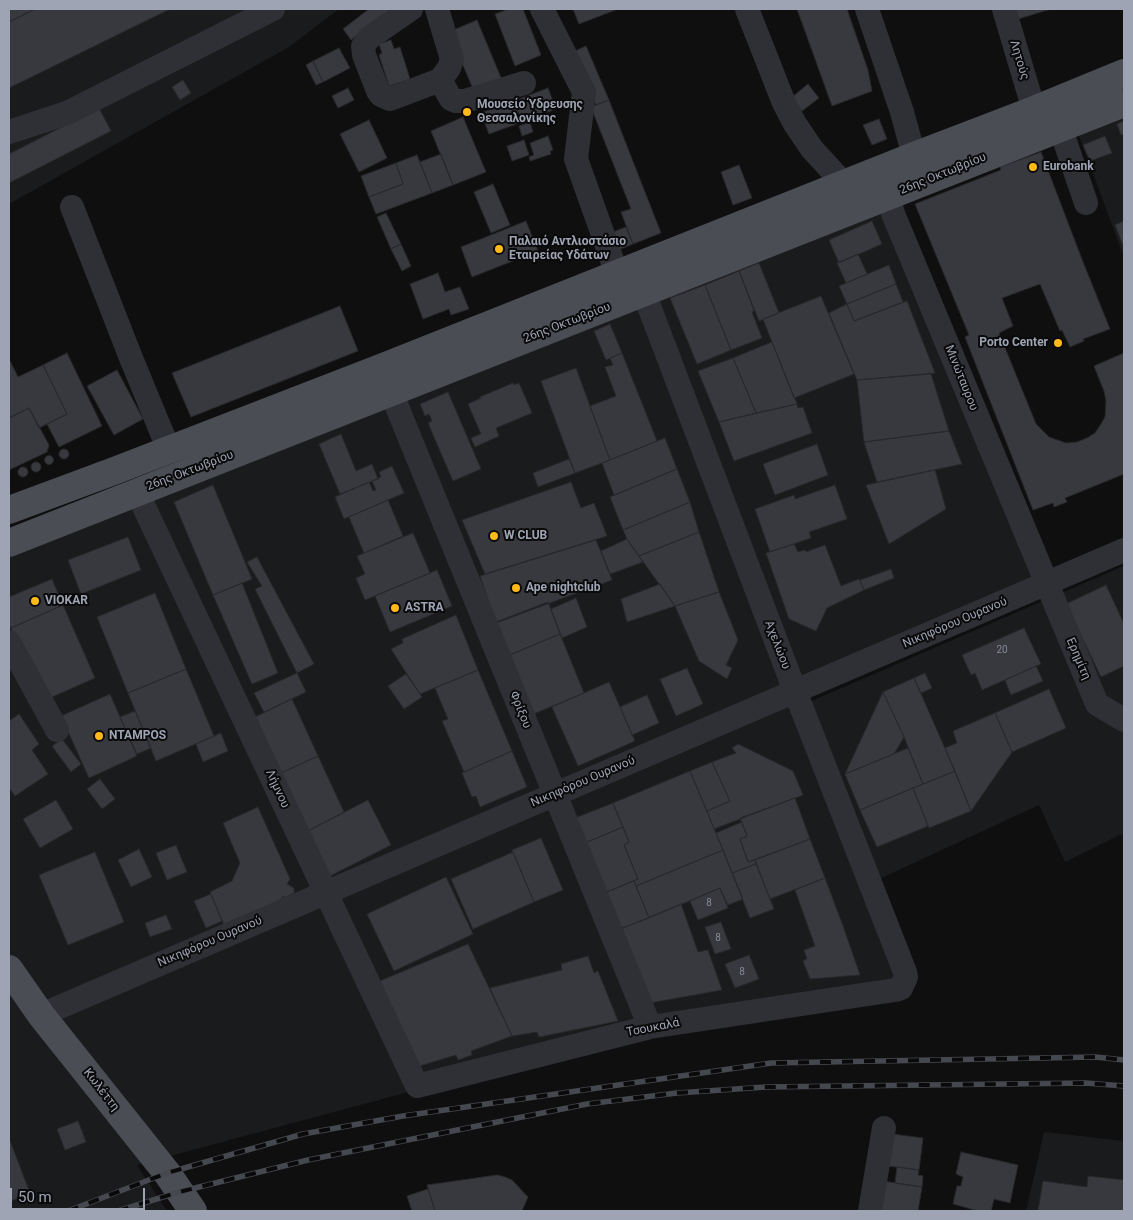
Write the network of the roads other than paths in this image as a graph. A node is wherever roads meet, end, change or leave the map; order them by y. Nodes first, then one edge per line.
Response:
1 (274, 9) edge
2 (411, 9) edge
3 (437, 9) edge
4 (542, 9) edge
5 (747, 9) edge
6 (867, 9) edge
7 (1004, 9) edge
8 (1124, 73) edge
9 (440, 80) junction
10 (524, 83) dead end
11 (1124, 103) edge
12 (1034, 110) junction
13 (1060, 127) junction
14 (9, 132) edge
15 (914, 156) junction
16 (878, 171) junction
17 (845, 184) junction
18 (887, 196) junction
19 (1086, 203) dead end
20 (72, 208) dead end
21 (617, 274) junction
22 (644, 293) junction
23 (391, 392) junction
24 (169, 450) junction
25 (138, 492) junction
26 (9, 510) edge
27 (9, 543) edge
28 (1124, 550) edge
29 (1046, 584) junction
30 (9, 642) edge
31 (795, 692) junction
32 (1124, 720) edge
33 (57, 730) dead end
34 (554, 795) junction
35 (326, 893) junction
36 (9, 969) edge
37 (894, 990) joint
38 (41, 1015) junction
39 (650, 1027) junction
40 (416, 1086) joint
41 (884, 1128) dead end
42 (193, 1211) edge
43 (870, 1211) edge

1 - 14 street
2 - 9 street
3 - 9 street
4 - 21 street
5 - 17 street
6 - 15 street
7 - 12 street, Λητούς
8 - 12 main road
9 - 10 street
11 - 13 main road, 26ης Οκτωβρίου
12 - 15 main road
13 - 18 main road, 26ης Οκτωβρίου
13 - 19 street
15 - 16 main road
16 - 17 main road
16 - 18 street, Μινώταυρου
17 - 21 main road
18 - 22 main road, 26ης Οκτωβρίου
18 - 29 street, Μινώταυρου
20 - 24 street
21 - 24 main road
22 - 23 main road, 26ης Οκτωβρίου
22 - 31 street, Αχελώου
23 - 25 main road, 26ης Οκτωβρίου
23 - 34 street, Φρίξου
24 - 26 main road
25 - 27 main road, 26ης Οκτωβρίου
25 - 35 street, Λήμνου
28 - 29 street, Νικηφόρου Ουρανού
29 - 31 street, Νικηφόρου Ουρανού
29 - 32 street, Ερημίτη
30 - 33 street
31 - 34 street, Νικηφόρου Ουρανού
31 - 37 street, Αχελώου
34 - 35 street, Νικηφόρου Ουρανού
34 - 39 street, Φρίξου
35 - 38 street, Νικηφόρου Ουρανού
35 - 40 street, Λήμνου
36 - 38 main road, Κωλέττη
37 - 39 street, Τσουκαλά
38 - 42 main road, Κωλέττη
39 - 40 street, Τσουκαλά
41 - 43 street

